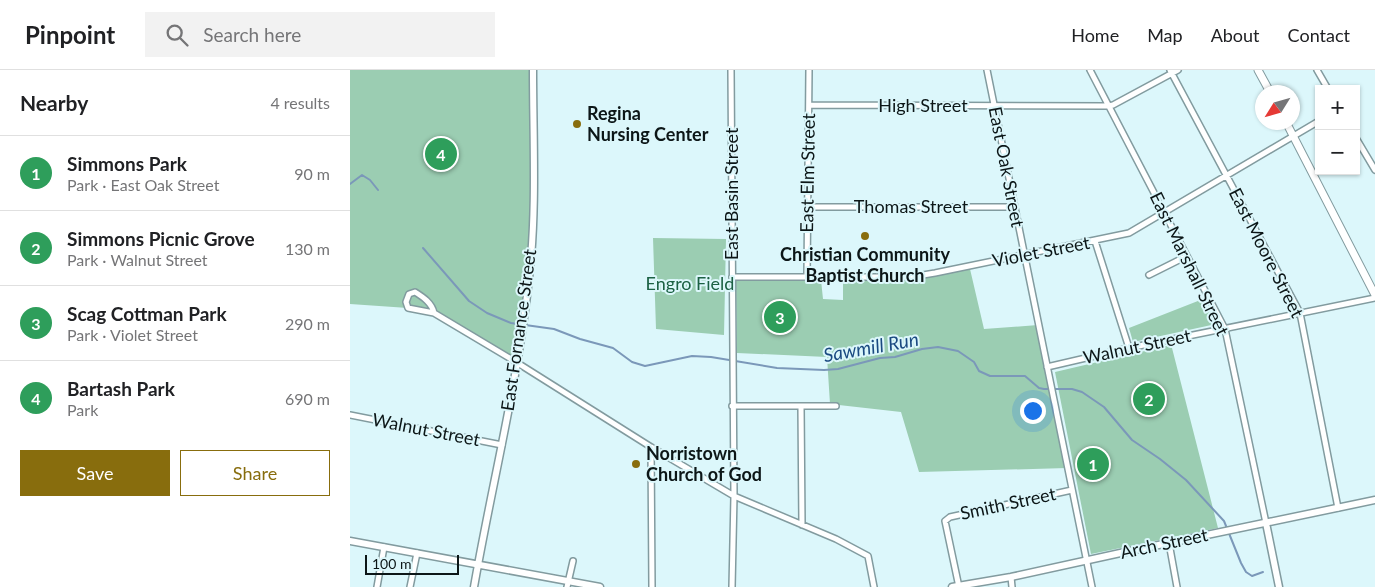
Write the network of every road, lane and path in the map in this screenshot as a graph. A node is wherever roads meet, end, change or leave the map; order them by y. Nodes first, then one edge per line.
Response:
1 (532, 70) edge
2 (731, 70) edge
3 (808, 70) edge
4 (987, 70) edge
5 (1090, 70) edge
6 (1178, 70) edge
7 (1258, 70) edge
8 (1317, 70) edge
9 (1171, 72) edge
10 (1266, 85) edge
11 (1326, 85) edge
12 (809, 105) junction
13 (995, 106) junction
14 (1108, 106) junction
15 (1315, 123) edge
16 (1290, 130) edge
17 (1293, 136) junction
18 (1360, 145) edge
19 (1375, 170) edge
20 (1226, 176) junction
21 (807, 207) junction
22 (1014, 207) junction
23 (1165, 213) junction
24 (1095, 241) junction
25 (1024, 254) junction
26 (1187, 256) junction
27 (1149, 274) dead end
28 (732, 276) junction
29 (807, 276) junction
30 (1375, 296) edge
31 (434, 313) junction
32 (1300, 314) junction
33 (1225, 329) junction
34 (1130, 348) junction
35 (516, 362) junction
36 (1046, 367) junction
37 (732, 406) junction
38 (801, 406) junction
39 (836, 406) dead end
40 (350, 415) edge
41 (502, 445) junction
42 (651, 447) junction
43 (1072, 490) junction
44 (734, 496) junction
45 (1375, 500) edge
46 (1338, 508) junction
47 (1266, 523) junction
48 (802, 525) junction
49 (350, 541) edge
50 (1169, 543) junction
51 (384, 547) junction
52 (416, 553) junction
53 (1086, 560) junction
54 (573, 561) dead end
55 (478, 564) junction
56 (1011, 577) junction
57 (568, 584) edge
58 (377, 587) edge
59 (410, 587) edge
60 (474, 587) edge
61 (600, 587) edge
62 (652, 587) edge
63 (732, 587) edge
64 (874, 587) edge
65 (956, 587) edge
66 (1012, 587) edge
67 (1092, 587) edge
68 (1177, 587) edge
69 (1279, 587) edge

1 - 35 street, East Fornance Street
2 - 28 street, East Basin Street
3 - 12 street, East Elm Street
4 - 13 street, East Oak Street
5 - 14 street, East Marshall Street
6 - 9 street, High Street
7 - 10 main road
8 - 11 street
9 - 14 street, High Street
9 - 20 street, East Moore Street
12 - 13 street, High Street
12 - 21 street, East Elm Street
13 - 14 street, High Street
13 - 22 street, East Oak Street
14 - 23 street, East Marshall Street
15 - 17 street, Violet Street
16 - 17 main road
17 - 20 street, Violet Street
17 - 30 main road
18 - 19 street
20 - 23 street, Violet Street
20 - 32 street, East Moore Street
21 - 22 street, Thomas Street
21 - 29 street, East Elm Street
22 - 25 street, East Oak Street
23 - 24 street, Violet Street
23 - 26 street, East Marshall Street
24 - 25 street, Violet Street
24 - 34 street
25 - 29 street, Violet Street
25 - 36 street, East Oak Street
26 - 27 street
26 - 33 street, East Marshall Street
28 - 29 street, Violet Street
28 - 37 street, East Basin Street
30 - 32 street, Walnut Street
31 - 31 street
31 - 35 street
32 - 33 street, Walnut Street
32 - 46 street, East Moore Street
33 - 34 street, Walnut Street
33 - 47 street, East Marshall Street
34 - 36 street, Walnut Street
35 - 41 street, East Fornance Street
35 - 42 street
36 - 43 street, East Oak Street
37 - 38 street
37 - 44 street, East Basin Street
38 - 39 street
38 - 48 street
40 - 41 street, Walnut Street
41 - 55 street, East Fornance Street
42 - 44 street
42 - 62 street
43 - 53 street, East Oak Street
43 - 65 street, Smith Street
44 - 48 street
44 - 63 street, East Basin Street
45 - 46 street, Arch Street
46 - 47 street, Arch Street
47 - 50 street, Arch Street
47 - 69 street, East Marshall Street
48 - 64 street
49 - 51 street
50 - 53 street, Arch Street
50 - 68 street
51 - 52 street
51 - 58 street
52 - 55 street
52 - 59 street
53 - 56 street, Arch Street
53 - 67 street, East Oak Street
54 - 57 street
55 - 57 street
55 - 60 street, East Fornance Street
56 - 65 street, Arch Street
56 - 66 street
57 - 61 street

